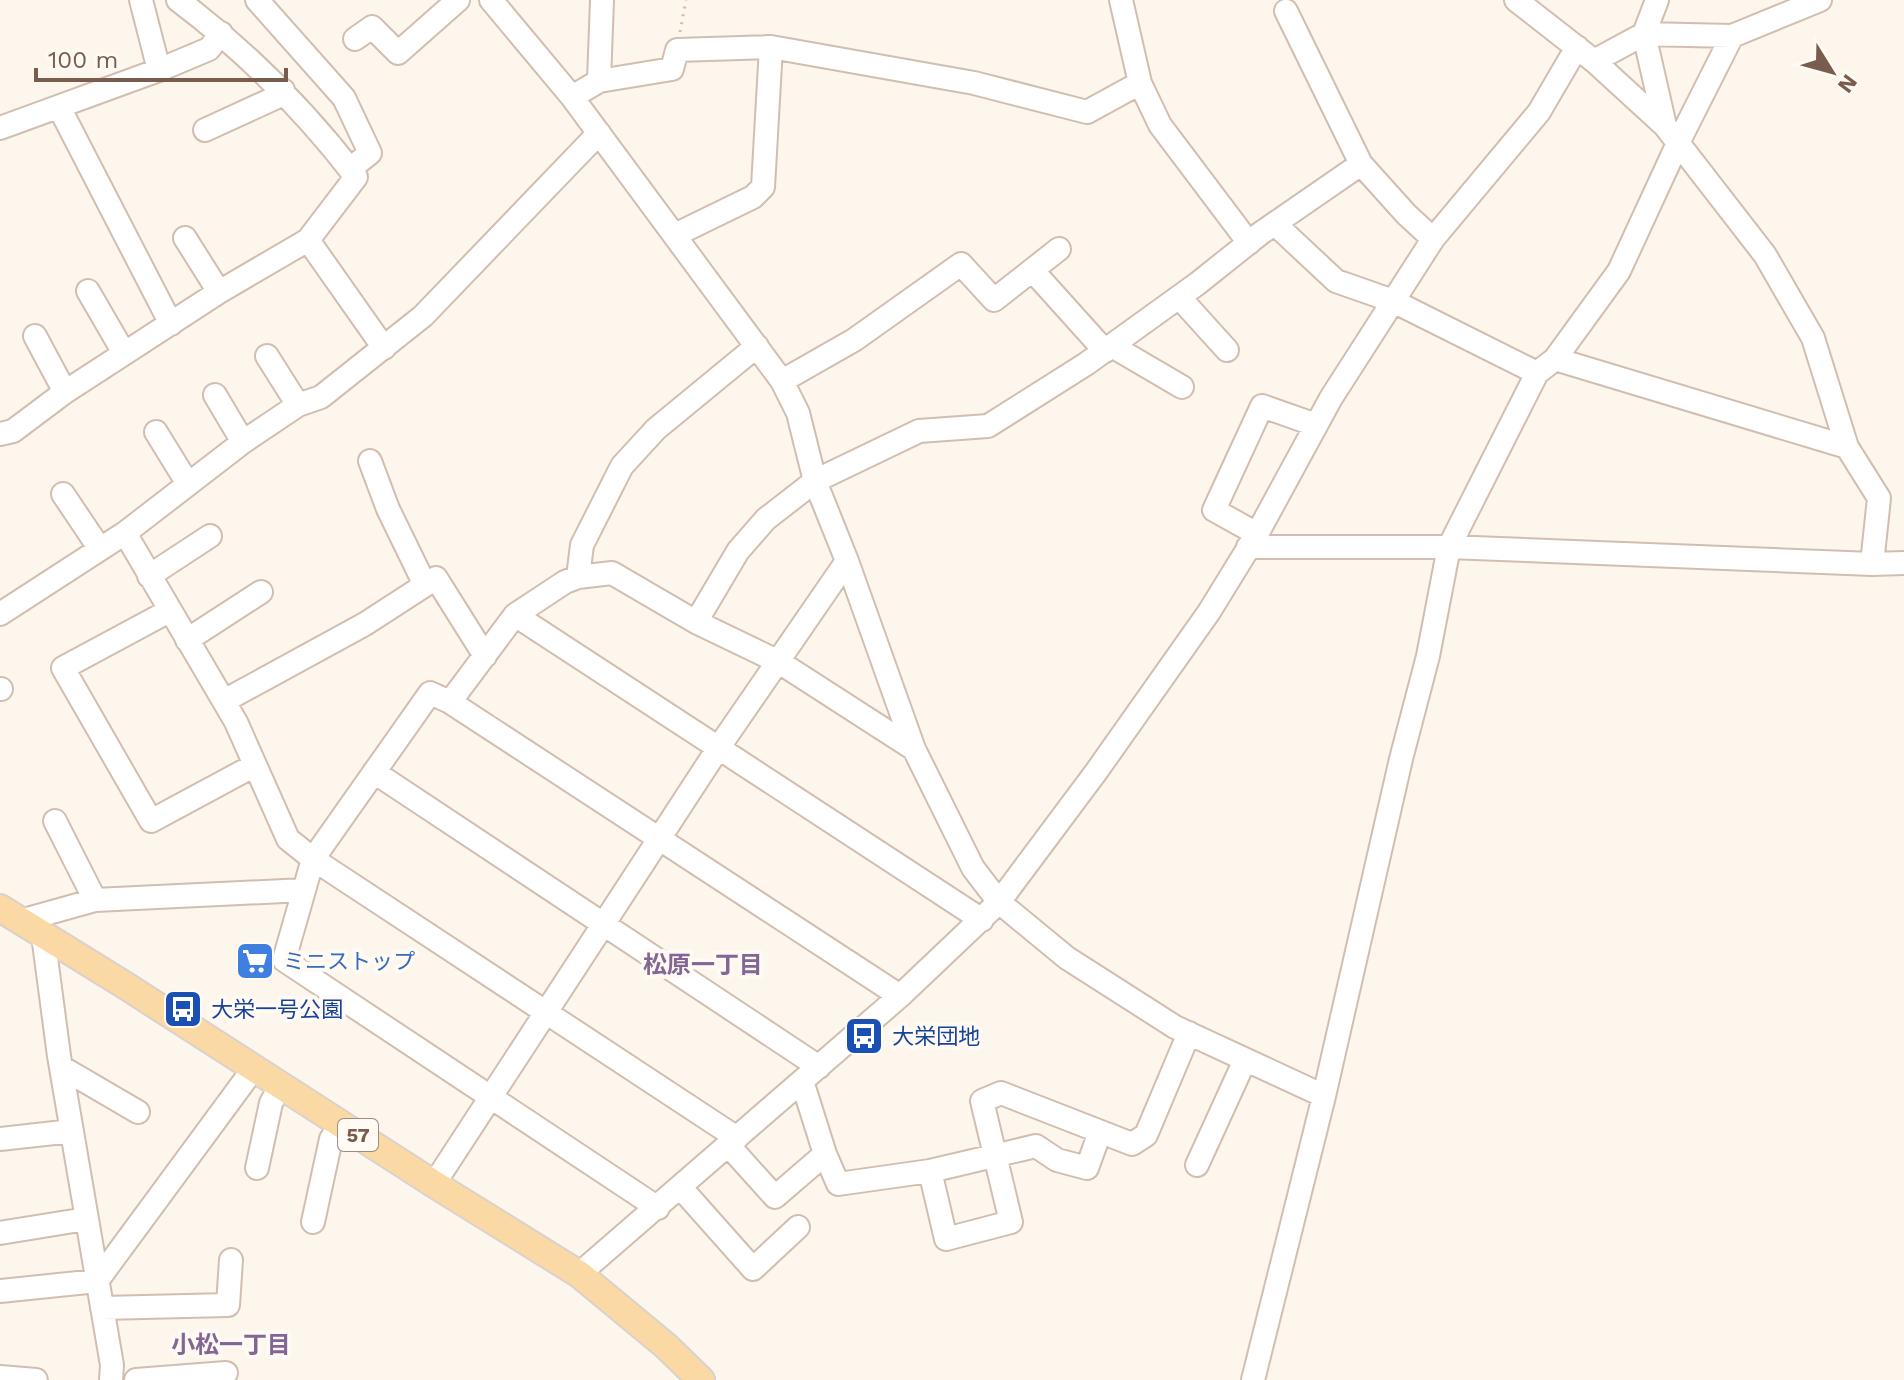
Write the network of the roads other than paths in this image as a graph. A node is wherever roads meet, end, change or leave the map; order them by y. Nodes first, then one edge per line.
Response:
1 (141, 0) edge
2 (178, 0) edge
3 (257, 0) edge
4 (458, 0) edge
5 (491, 0) edge
6 (602, 0) edge
7 (1121, 0) edge
8 (1516, 0) edge
9 (1657, 0) edge
10 (1820, 0) edge
11 (1286, 11) dead end
12 (221, 33) junction
13 (1644, 34) junction
14 (1732, 36) junction
15 (355, 39) dead end
16 (771, 47) junction
17 (1586, 54) junction
18 (159, 70) junction
19 (599, 81) junction
20 (1140, 83) junction
21 (283, 90) junction
22 (572, 97) junction
23 (59, 107) junction
24 (0, 128) edge
25 (205, 130) dead end
26 (599, 133) junction
27 (1672, 133) junction
28 (1361, 164) junction
29 (350, 169) junction
30 (1275, 224) junction
31 (675, 235) junction
32 (185, 238) dead end
33 (1433, 239) junction
34 (308, 240) junction
35 (1249, 243) junction
36 (1059, 249) dead end
37 (1033, 271) junction
38 (88, 291) dead end
39 (219, 292) junction
40 (1179, 297) junction
41 (1393, 301) junction
42 (171, 324) junction
43 (35, 336) dead end
44 (757, 346) junction
45 (384, 348) junction
46 (1108, 348) junction
47 (1227, 350) dead end
48 (124, 353) junction
49 (267, 356) dead end
50 (1546, 366) junction
51 (782, 381) junction
52 (1182, 387) dead end
53 (65, 392) junction
54 (215, 395) dead end
55 (298, 405) junction
56 (1316, 425) junction
57 (156, 432) dead end
58 (0, 434) edge
59 (243, 442) junction
60 (1847, 447) junction
61 (370, 461) dead end
62 (815, 481) junction
63 (188, 484) junction
64 (63, 494) dead end
65 (125, 533) junction
66 (210, 536) dead end
67 (1252, 541) junction
68 (1449, 547) junction
69 (100, 549) junction
70 (847, 561) junction
71 (1904, 563) edge
72 (1872, 564) junction
73 (149, 576) junction
74 (578, 577) junction
75 (425, 585) junction
76 (261, 592) dead end
77 (169, 611) junction
78 (0, 614) edge
79 (515, 615) junction
80 (696, 622) junction
81 (187, 640) junction
82 (485, 656) junction
83 (779, 662) junction
84 (224, 701) junction
85 (450, 702) junction
86 (719, 747) junction
87 (914, 749) junction
88 (255, 765) junction
89 (374, 772) junction
90 (55, 821) dead end
91 (660, 839) junction
92 (313, 859) junction
93 (304, 890) junction
94 (95, 900) junction
95 (999, 902) junction
96 (10, 915) edge
97 (982, 920) junction
98 (604, 924) junction
99 (43, 935) junction
100 (900, 996) junction
101 (546, 1012) junction
102 (1189, 1033) junction
103 (1245, 1060) junction
104 (61, 1067) junction
105 (254, 1068) junction
106 (811, 1074) junction
107 (281, 1085) junction
108 (1324, 1096) junction
109 (491, 1097) junction
110 (138, 1112) dead end
111 (341, 1124) junction
112 (72, 1131) junction
113 (1100, 1132) junction
114 (0, 1139) edge
115 (733, 1142) junction
116 (825, 1154) junction
117 (994, 1158) junction
118 (1197, 1165) dead end
119 (257, 1168) dead end
120 (930, 1171) junction
121 (434, 1184) junction
122 (681, 1188) junction
123 (658, 1208) junction
124 (86, 1219) junction
125 (313, 1222) dead end
126 (798, 1227) dead end
127 (0, 1233) edge
128 (231, 1260) dead end
129 (579, 1274) junction
130 (97, 1281) junction
131 (0, 1291) edge
132 (102, 1308) junction
133 (226, 1373) dead end
134 (0, 1377) edge
135 (36, 1380) edge
136 (111, 1380) edge
137 (136, 1380) edge
138 (701, 1380) edge
139 (1253, 1380) edge

1 - 18 street
2 - 12 street
3 - 29 street
4 - 15 street
5 - 22 street
6 - 19 street
7 - 20 street
8 - 17 street
9 - 13 street
10 - 14 street
11 - 28 street
12 - 18 street
12 - 21 street
13 - 14 street
13 - 17 street
13 - 27 street
14 - 27 street
16 - 19 street
16 - 20 street
16 - 31 street
17 - 27 street
17 - 33 street
18 - 23 street
19 - 22 street
20 - 35 street
21 - 25 street
21 - 29 street
22 - 26 street
23 - 24 street
23 - 42 street
26 - 31 street
26 - 45 street
27 - 50 street
27 - 60 street
28 - 30 street
28 - 33 street
29 - 34 street
30 - 35 street
30 - 41 street
31 - 44 street
32 - 39 street
33 - 41 street
34 - 39 street
34 - 45 street
35 - 40 street
36 - 37 street
37 - 46 street
37 - 51 street
38 - 48 street
39 - 42 street
40 - 46 street
40 - 47 street
41 - 50 street
41 - 56 street
42 - 48 street
43 - 53 street
44 - 51 street
44 - 74 street
45 - 55 street
46 - 52 street
46 - 62 street
48 - 53 street
49 - 55 street
50 - 60 street
50 - 68 street
51 - 62 street
53 - 58 street
54 - 59 street
55 - 59 street
56 - 67 street
56 - 67 street
57 - 63 street
59 - 63 street
60 - 72 street
61 - 75 street
62 - 70 street
62 - 80 street
63 - 65 street
64 - 69 street
65 - 69 street
65 - 73 street
66 - 73 street
67 - 68 street
67 - 95 street
68 - 72 street
68 - 108 street
69 - 78 street
70 - 83 street
70 - 87 street
71 - 72 street
73 - 77 street
74 - 79 street
74 - 80 street
75 - 82 street
75 - 84 street
76 - 81 street
77 - 81 street
77 - 88 street
79 - 82 street
79 - 86 street
80 - 83 street
81 - 84 street
82 - 85 street
83 - 86 street
83 - 87 street
84 - 88 street
85 - 89 street
85 - 91 street
86 - 91 street
86 - 97 street
87 - 95 street
88 - 92 street
89 - 92 street
89 - 98 street
90 - 94 street
91 - 98 street
91 - 100 street
92 - 93 street
92 - 101 street
93 - 94 street
93 - 109 street
94 - 96 street
95 - 97 street
95 - 102 street
96 - 99 main road, 57
97 - 100 street
98 - 101 street
98 - 106 street
99 - 104 street
99 - 105 main road, 57
100 - 106 street
101 - 109 street
101 - 115 street
102 - 103 street
102 - 113 street
103 - 108 street
103 - 118 street
104 - 110 street
104 - 112 street
105 - 107 main road, 57
105 - 130 street
106 - 115 street
106 - 116 street
107 - 111 main road, 57
107 - 119 street
108 - 139 street
109 - 121 street
109 - 123 street
111 - 121 main road, 57
111 - 125 street
112 - 114 street
112 - 124 street
113 - 117 street
113 - 117 street
115 - 116 street
115 - 122 street
116 - 120 street
117 - 120 street
117 - 120 street
121 - 129 main road, 57
122 - 123 street
122 - 126 street
123 - 129 street
124 - 127 street
124 - 130 street
128 - 132 street
129 - 138 main road, 57
130 - 131 street
130 - 132 street
132 - 136 street
133 - 137 street
134 - 135 street

